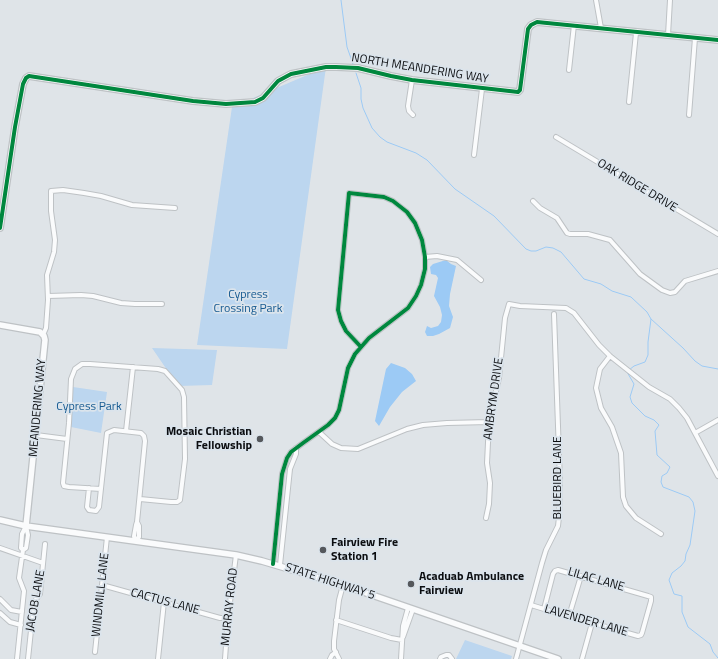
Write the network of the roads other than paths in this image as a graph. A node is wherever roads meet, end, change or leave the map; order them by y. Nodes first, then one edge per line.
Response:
1 (596, 0) edge
2 (670, 0) edge
3 (574, 25) junction
4 (601, 28) junction
5 (636, 33) junction
6 (668, 35) junction
7 (696, 38) junction
8 (718, 40) edge
9 (568, 70) dead end
10 (412, 80) junction
11 (482, 89) junction
12 (629, 102) dead end
13 (413, 115) dead end
14 (688, 115) dead end
15 (556, 137) dead end
16 (474, 155) dead end
17 (533, 201) dead end
18 (175, 208) dead end
19 (0, 228) edge
20 (718, 234) edge
21 (425, 257) junction
22 (718, 271) edge
23 (481, 280) dead end
24 (48, 296) junction
25 (162, 304) dead end
26 (554, 314) dead end
27 (0, 325) edge
28 (43, 335) junction
29 (361, 347) junction
30 (610, 356) junction
31 (133, 367) junction
32 (718, 420) edge
33 (489, 422) junction
34 (126, 431) junction
35 (319, 432) junction
36 (695, 433) junction
37 (36, 435) junction
38 (67, 439) junction
39 (296, 448) junction
40 (718, 476) edge
41 (89, 488) junction
42 (101, 489) junction
43 (140, 499) junction
44 (486, 518) dead end
45 (0, 520) edge
46 (26, 526) junction
47 (661, 534) dead end
48 (108, 537) junction
49 (135, 541) junction
50 (45, 544) dead end
51 (0, 548) edge
52 (22, 556) junction
53 (236, 556) junction
54 (43, 563) junction
55 (273, 564) junction
56 (280, 566) junction
57 (581, 576) junction
58 (102, 585) junction
59 (343, 585) junction
60 (0, 599) edge
61 (164, 602) junction
62 (531, 605) junction
63 (411, 609) junction
64 (544, 609) junction
65 (22, 612) junction
66 (0, 613) edge
67 (569, 616) junction
68 (228, 618) junction
69 (336, 620) junction
70 (592, 622) junction
71 (21, 625) junction
72 (640, 635) joint
73 (403, 639) junction
74 (520, 646) junction
75 (95, 652) dead end
76 (336, 652) junction
77 (17, 659) edge
78 (28, 659) edge
79 (158, 659) edge
80 (225, 659) edge
81 (330, 659) edge
82 (339, 659) edge
83 (401, 659) edge
84 (440, 659) edge
85 (452, 659) edge
86 (516, 659) edge
87 (558, 659) edge
88 (582, 659) edge

1 - 4 street
2 - 6 street
3 - 4 street, NORTH MEANDERING WAY
3 - 9 street
3 - 11 street, NORTH MEANDERING WAY
4 - 5 street, NORTH MEANDERING WAY
5 - 6 street, NORTH MEANDERING WAY
5 - 12 street
6 - 7 street, NORTH MEANDERING WAY
7 - 8 street, NORTH MEANDERING WAY
7 - 14 street
10 - 11 street, NORTH MEANDERING WAY
10 - 13 street
10 - 19 street, NORTH MEANDERING WAY
11 - 16 street
15 - 20 street, OAK RIDGE DRIVE
17 - 22 street
18 - 24 street
21 - 23 street
21 - 29 street
21 - 29 street
24 - 25 street
24 - 28 street
26 - 62 street, BLUEBIRD LANE
27 - 28 street
28 - 37 street, MEANDERING WAY
29 - 35 street
30 - 33 street, AMBRYM DRIVE
30 - 36 street
30 - 47 street
31 - 34 street
31 - 38 street
31 - 43 street
32 - 36 street
33 - 35 street
33 - 44 street, AMBRYM DRIVE
34 - 42 street
34 - 43 street
35 - 39 street
36 - 40 street
37 - 38 street
37 - 46 street, MEANDERING WAY
38 - 41 street
39 - 55 street
39 - 56 street
41 - 42 street
41 - 42 street
43 - 49 street
45 - 46 street, STATE HIGHWAY 5
46 - 48 street, STATE HIGHWAY 5
46 - 52 street
48 - 49 street, STATE HIGHWAY 5
48 - 58 street, WINDMILL LANE
49 - 53 street, STATE HIGHWAY 5
50 - 54 street, JACOB LANE
51 - 52 street
52 - 54 street
52 - 65 street
53 - 55 street, STATE HIGHWAY 5
53 - 68 street, MURRAY ROAD
54 - 78 street, JACOB LANE
55 - 56 street, STATE HIGHWAY 5
56 - 59 street, STATE HIGHWAY 5
57 - 64 street, LILAC LANE
57 - 67 street
57 - 72 street, LILAC LANE
58 - 61 street, CACTUS LANE
58 - 75 street, WINDMILL LANE
59 - 63 street, STATE HIGHWAY 5
59 - 69 street
60 - 65 street
61 - 68 street, CACTUS LANE
61 - 79 street
62 - 64 street, LAVENDER LANE
62 - 74 street, BLUEBIRD LANE
63 - 73 street
63 - 74 street, STATE HIGHWAY 5
64 - 67 street, LAVENDER LANE
65 - 71 street
66 - 71 street
67 - 70 street, LAVENDER LANE
68 - 80 street, MURRAY ROAD
69 - 73 street
69 - 76 street
70 - 72 street, LAVENDER LANE
70 - 88 street
71 - 77 street
73 - 83 street
74 - 86 street, BLUEBIRD LANE
74 - 87 street, STATE HIGHWAY 5
76 - 81 street
76 - 82 street
84 - 85 street

